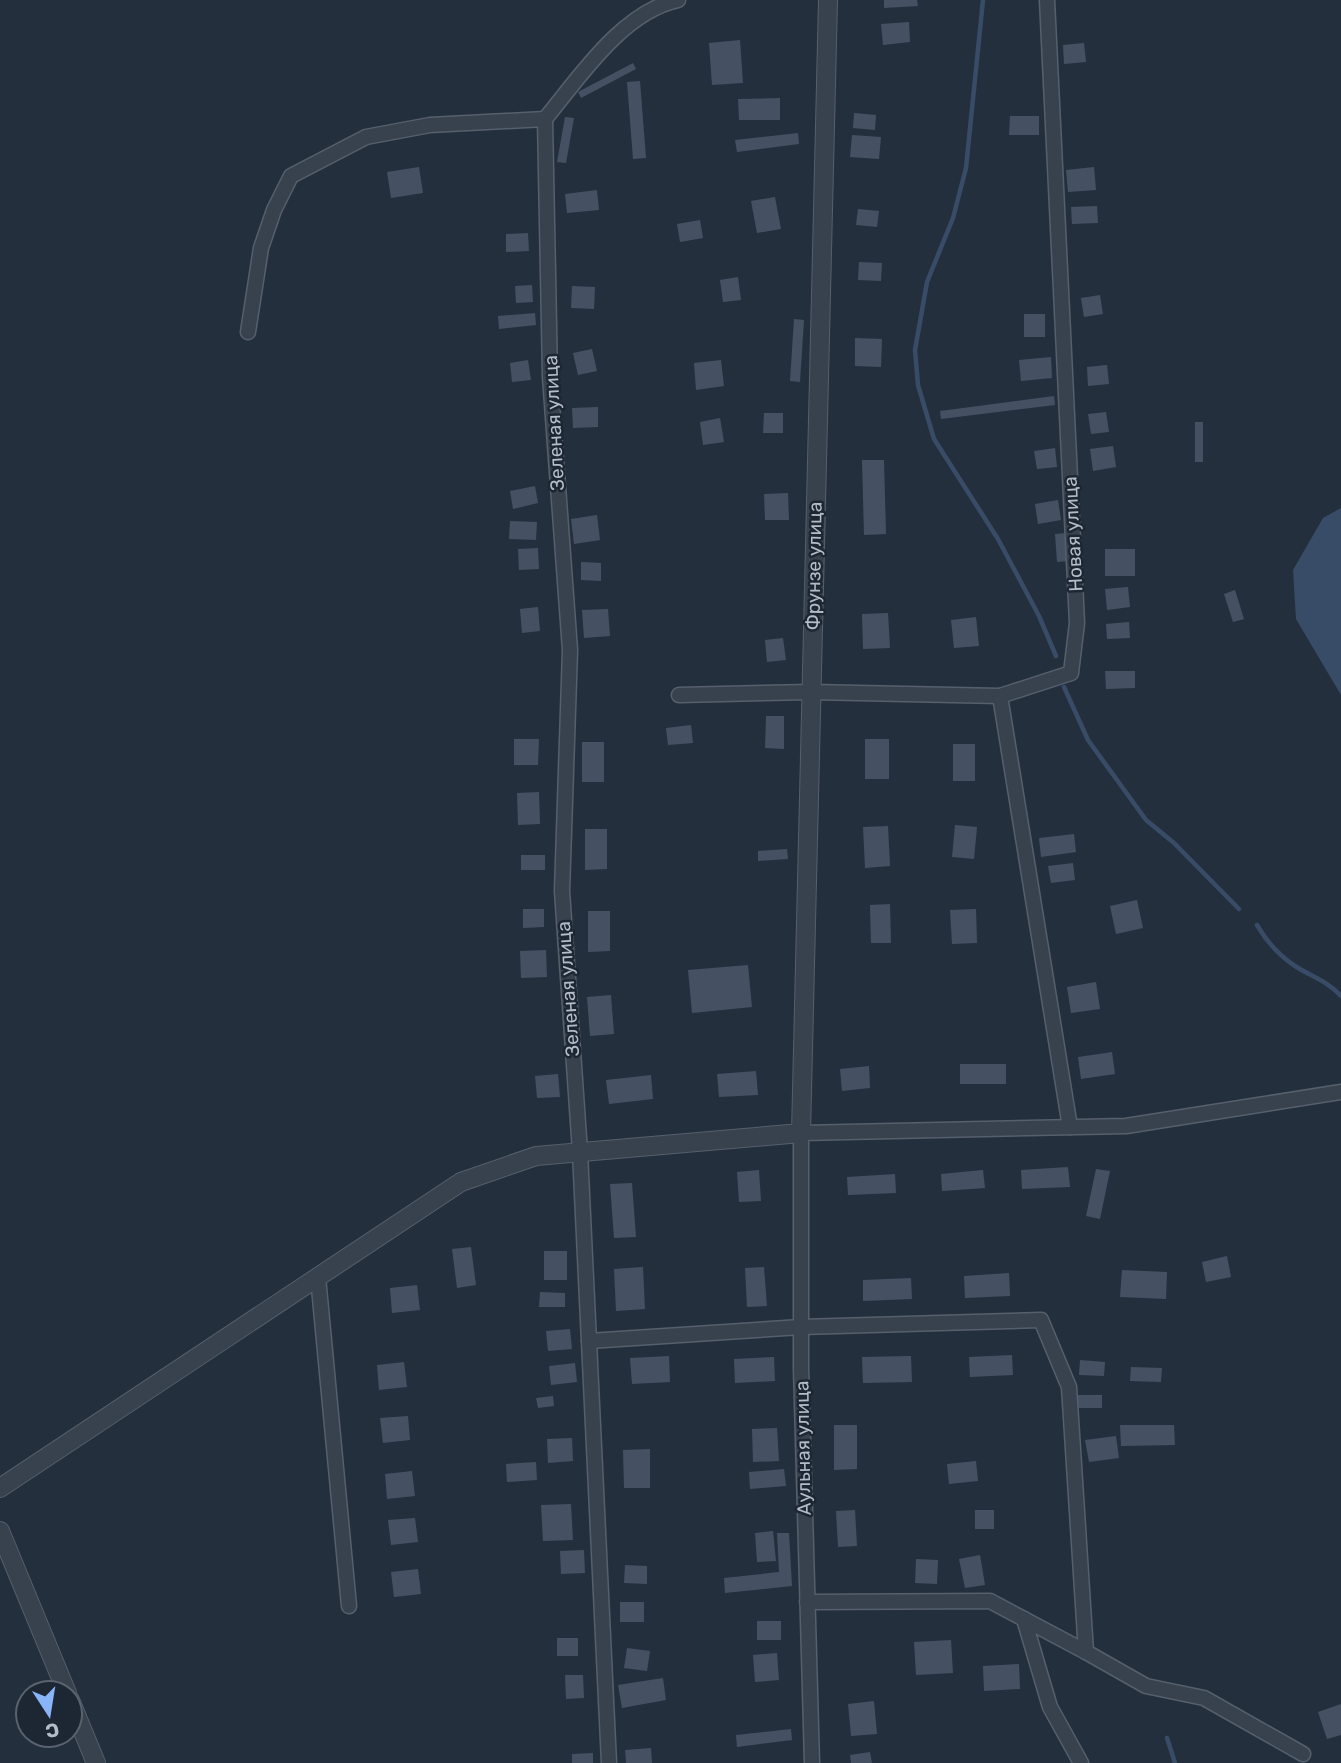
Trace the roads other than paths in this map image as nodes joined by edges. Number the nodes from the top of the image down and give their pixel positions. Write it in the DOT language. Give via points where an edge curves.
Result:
graph roads {
  1 [pos="678,0"];
  2 [pos="828,0"];
  3 [pos="1047,0"];
  4 [pos="545,119"];
  5 [pos="248,332"];
  6 [pos="811,692"];
  7 [pos="679,695"];
  8 [pos="1000,696"];
  9 [pos="1341,1092"];
  10 [pos="1070,1127"];
  11 [pos="801,1133"];
  12 [pos="580,1152"];
  13 [pos="318,1276"];
  14 [pos="801,1327"];
  15 [pos="589,1341"];
  16 [pos="0,1488"];
  17 [pos="0,1531"];
  18 [pos="807,1602"];
  19 [pos="349,1606"];
  20 [pos="1024,1619"];
  21 [pos="1086,1652"];
  22 [pos="61,1679"];
  23 [pos="84,1734"];
  24 [pos="1303,1754"];
  25 [pos="96,1763"];
  26 [pos="609,1763"];
  27 [pos="812,1763"];
  28 [pos="1081,1763"];
  1 -- 4 [label="street" via="658,4 609,42"];
  2 -- 6 [label="street, Фрунзе улица"];
  3 -- 8 [label="street, Новая улица" via="1077,623 1071,673"];
  4 -- 5 [label="street" via="430,125 366,137 291,176 261,248"];
  4 -- 12 [label="street, Зеленая улица" via="550,377 570,650 562,891"];
  6 -- 7 [label="street, Новая улица"];
  6 -- 8 [label="street, Новая улица"];
  6 -- 11 [label="street, Фрунзе улица"];
  8 -- 10 [label="street"];
  9 -- 10 [label="street" via="1126,1126"];
  10 -- 11 [label="street"];
  11 -- 12 [label="street"];
  11 -- 14 [label="street, Аульная улица"];
  12 -- 13 [label="street" via="536,1156 461,1182"];
  12 -- 15 [label="street, Зеленая улица"];
  13 -- 16 [label="street"];
  13 -- 19 [label="street"];
  14 -- 15 [label="street"];
  14 -- 18 [label="street, Аульная улица"];
  14 -- 21 [label="street" via="1041,1320 1069,1387"];
  15 -- 26 [label="street, Зеленая улица"];
  17 -- 22 [label="street"];
  18 -- 20 [label="street" via="990,1601"];
  18 -- 27 [label="street, Аульная улица"];
  20 -- 21 [label="street"];
  20 -- 28 [label="street" via="1050,1707"];
  21 -- 24 [label="street" via="1146,1686 1204,1698"];
  23 -- 25 [label="street"];
}
